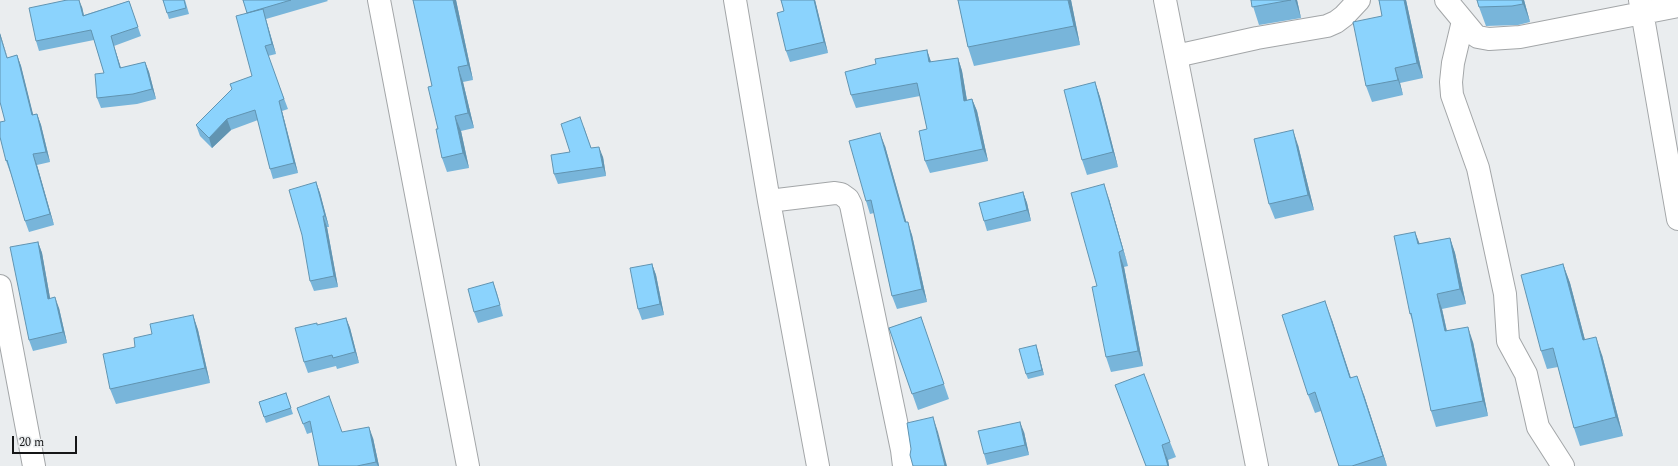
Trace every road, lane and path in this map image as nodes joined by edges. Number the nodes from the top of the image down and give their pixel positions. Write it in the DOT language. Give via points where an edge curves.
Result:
graph roads {
  1 [pos="379,0"];
  2 [pos="735,0"];
  3 [pos="1165,0"];
  4 [pos="1359,0"];
  5 [pos="1446,0"];
  6 [pos="1642,6"];
  7 [pos="1678,6"];
  8 [pos="1463,21"];
  9 [pos="1176,56"];
  10 [pos="769,201"];
  11 [pos="1678,220"];
  12 [pos="0,286"];
  13 [pos="34,466"];
  14 [pos="468,466"];
  15 [pos="818,466"];
  16 [pos="904,466"];
  17 [pos="1257,466"];
  18 [pos="1563,466"];
  1 -- 14 [label="street"];
  2 -- 10 [label="street"];
  3 -- 9 [label="street"];
  4 -- 9 [label="street" via="1344,16 1327,26"];
  5 -- 8 [label="street"];
  6 -- 7 [label="street"];
  6 -- 8 [label="street" via="1520,37 1478,37"];
  6 -- 11 [label="street"];
  8 -- 18 [label="street" via="1453,63 1452,95 1478,168 1506,294 1508,341 1526,374 1538,427"];
  9 -- 17 [label="street"];
  10 -- 15 [label="street"];
  10 -- 16 [label="street" via="836,193 848,199 853,212"];
  12 -- 13 [label="street"];
}
